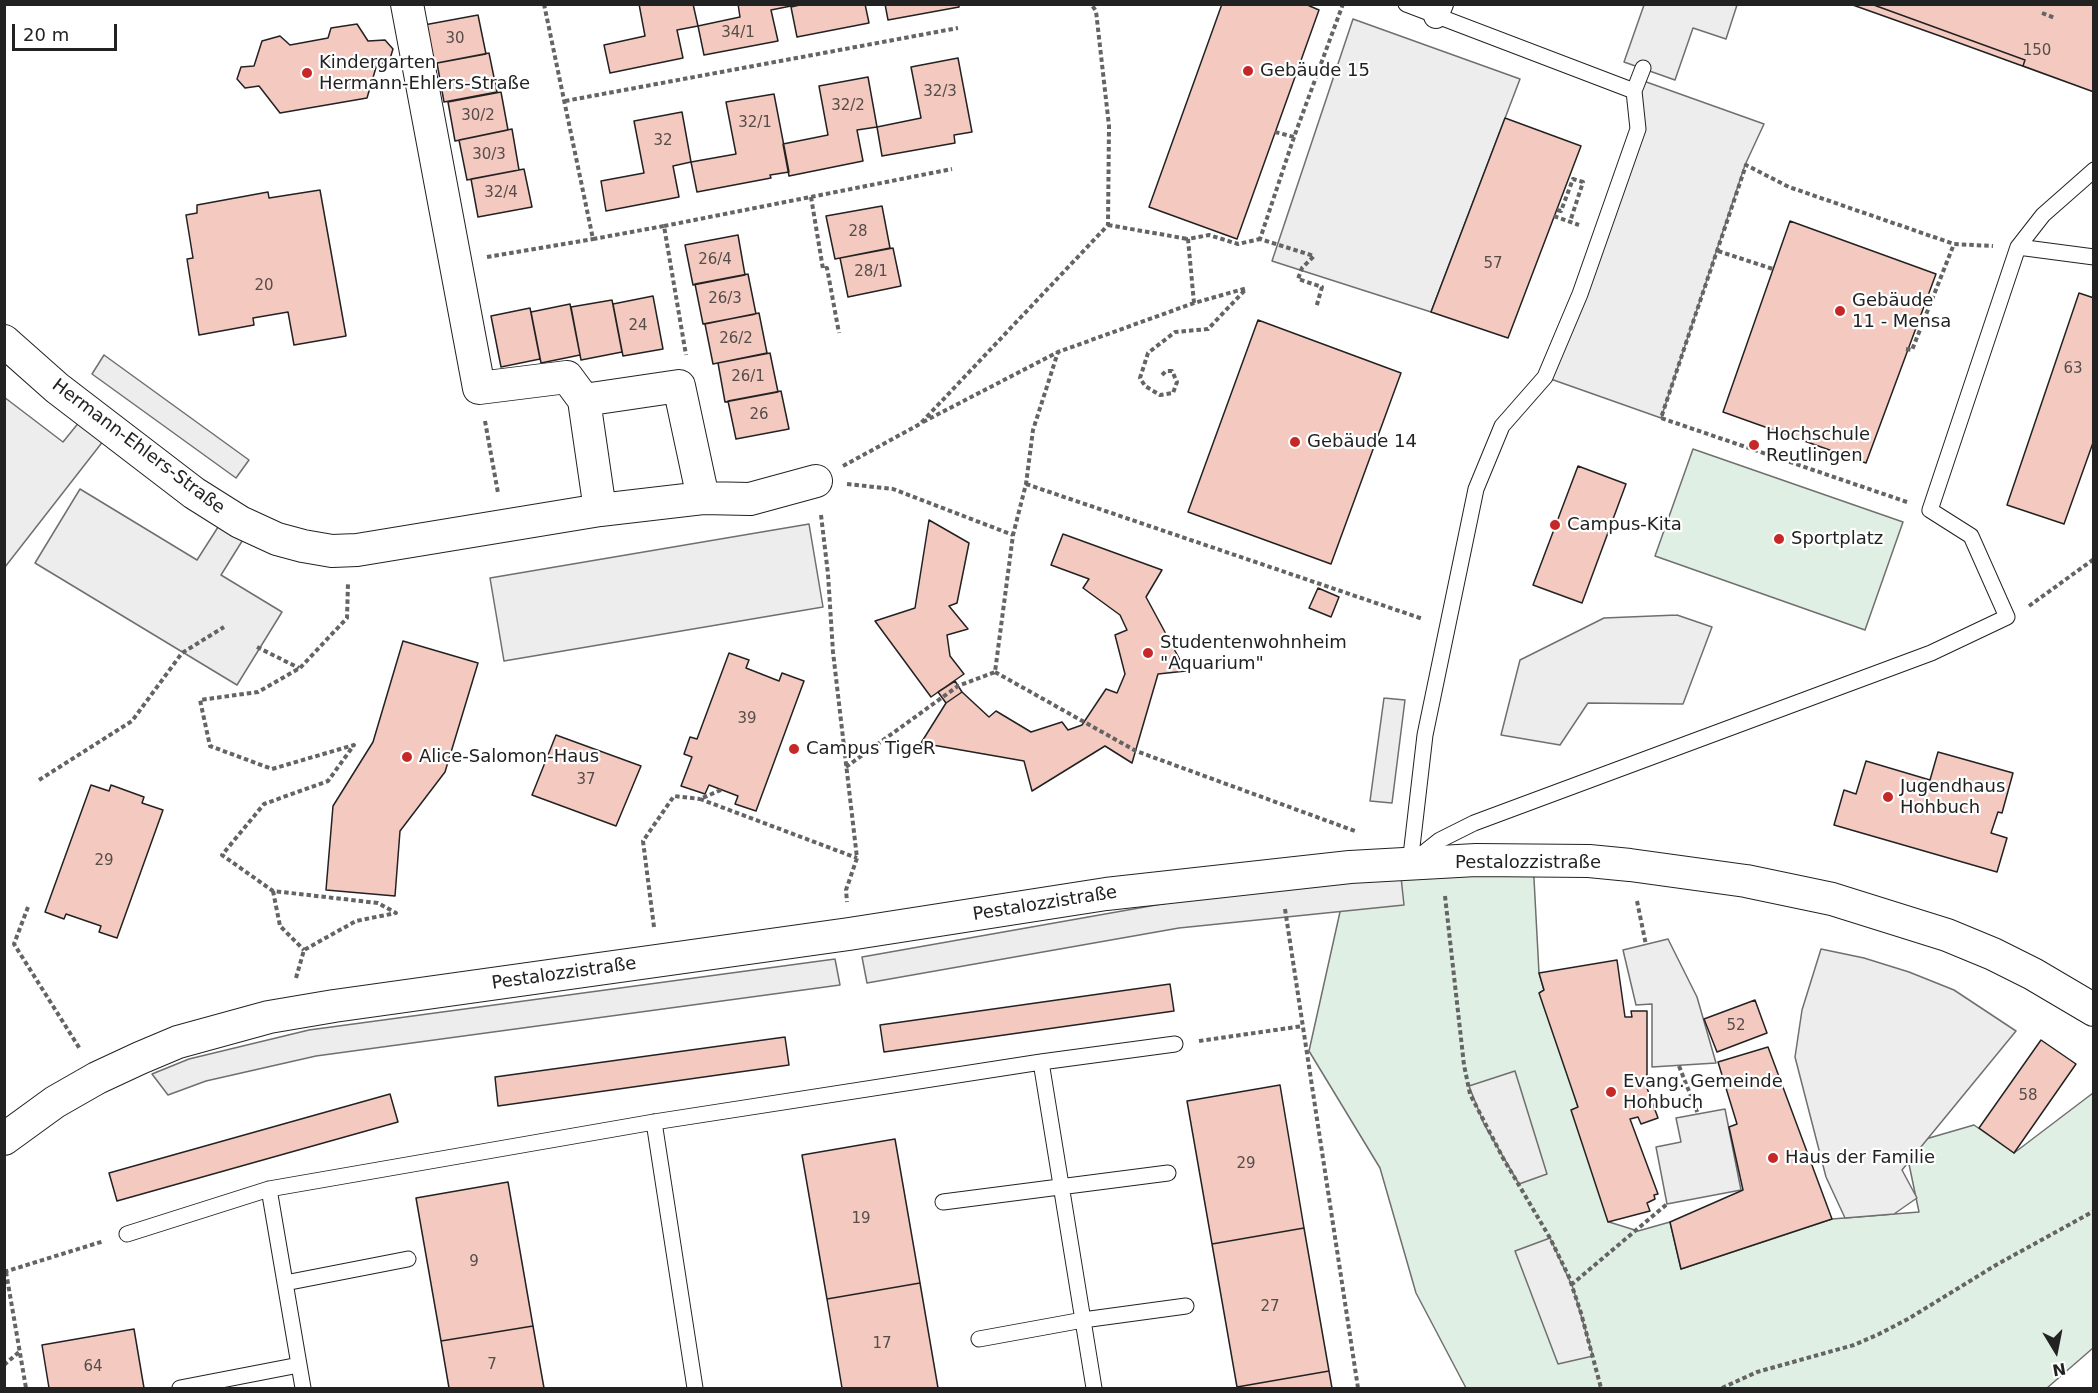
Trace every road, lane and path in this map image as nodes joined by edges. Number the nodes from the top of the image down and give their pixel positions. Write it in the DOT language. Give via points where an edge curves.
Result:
graph roads {
  1 [pos="407,4"];
  2 [pos="544,4"];
  3 [pos="1091,4"];
  4 [pos="1099,4"];
  5 [pos="1343,4"];
  6 [pos="1406,4"];
  7 [pos="1438,10"];
  8 [pos="1096,11"];
  9 [pos="2042,13"];
  10 [pos="2055,18"];
  11 [pos="958,28"];
  12 [pos="1643,68"];
  13 [pos="1634,91"];
  14 [pos="565,100"];
  15 [pos="1275,132"];
  16 [pos="1294,137"];
  17 [pos="952,169"];
  18 [pos="2094,170"];
  19 [pos="811,197"];
  20 [pos="1557,210"];
  21 [pos="1554,216"];
  22 [pos="1565,220"];
  23 [pos="1570,222"];
  24 [pos="1108,225"];
  25 [pos="664,226"];
  26 [pos="593,239"];
  27 [pos="1188,239"];
  28 [pos="1260,239"];
  29 [pos="1954,244"];
  30 [pos="2018,247"];
  31 [pos="1718,251"];
  32 [pos="2094,258"];
  33 [pos="455,263"];
  34 [pos="1773,269"];
  35 [pos="1194,303"];
  36 [pos="1316,308"];
  37 [pos="839,333"];
  38 [pos="4,341"];
  39 [pos="1906,349"];
  40 [pos="1058,352"];
  41 [pos="1162,375"];
  42 [pos="680,386"];
  43 [pos="478,388"];
  44 [pos="584,400"];
  45 [pos="920,424"];
  46 [pos="816,481"];
  47 [pos="1026,484"];
  48 [pos="703,498"];
  49 [pos="600,510"];
  50 [pos="1930,510"];
  51 [pos="504,525"];
  52 [pos="1013,535"];
  53 [pos="350,549"];
  54 [pos="2094,559"];
  55 [pos="2007,617"];
  56 [pos="224,627"];
  57 [pos="1448,627"];
  58 [pos="257,647"];
  59 [pos="300,668"];
  60 [pos="995,672"];
  61 [pos="846,766"];
  62 [pos="39,780"];
  63 [pos="721,790"];
  64 [pos="700,799"];
  65 [pos="857,858"];
  66 [pos="1411,858"];
  67 [pos="1444,863"];
  68 [pos="1630,865"];
  69 [pos="1280,873"];
  70 [pos="273,891"];
  71 [pos="28,907"];
  72 [pos="849,934"];
  73 [pos="1646,945"];
  74 [pos="304,950"];
  75 [pos="659,961"];
  76 [pos="2094,1010"];
  77 [pos="286,1014"];
  78 [pos="1303,1026"];
  79 [pos="1174,1044"];
  80 [pos="1041,1062"];
  81 [pos="1679,1066"];
  82 [pos="98,1078"];
  83 [pos="1698,1114"];
  84 [pos="654,1122"];
  85 [pos="4,1139"];
  86 [pos="1168,1173"];
  87 [pos="1061,1185"];
  88 [pos="269,1189"];
  89 [pos="944,1202"];
  90 [pos="1668,1204"];
  91 [pos="2094,1211"];
  92 [pos="127,1234"];
  93 [pos="408,1259"];
  94 [pos="5,1272"];
  95 [pos="285,1283"];
  96 [pos="1571,1285"];
  97 [pos="1186,1306"];
  98 [pos="1083,1320"];
  99 [pos="979,1339"];
  100 [pos="20,1351"];
  101 [pos="4,1365"];
  102 [pos="299,1365"];
  103 [pos="26,1389"];
  104 [pos="180,1389"];
  105 [pos="303,1389"];
  106 [pos="695,1389"];
  107 [pos="1094,1389"];
  108 [pos="1358,1389"];
  109 [pos="1601,1389"];
  110 [pos="1722,1389"];
  1 -- 33 [label="street"];
  2 -- 14 [label="path"];
  3 -- 8 [label="path"];
  4 -- 8 [label="path"];
  5 -- 16 [label="path"];
  6 -- 7 [label="lane"];
  7 -- 13 [label="lane"];
  8 -- 24 [label="path" via="1109,126"];
  9 -- 10 [label="path"];
  11 -- 14 [label="path"];
  12 -- 13 [label="lane"];
  13 -- 57 [label="lane" via="1638,129 1581,294 1545,377 1502,426 1476,489"];
  14 -- 26 [label="path"];
  15 -- 16 [label="path"];
  16 -- 28 [label="path"];
  17 -- 19 [label="path"];
  18 -- 30 [label="lane" via="2043,215"];
  19 -- 25 [label="path"];
  19 -- 37 [label="path"];
  20 -- 23 [label="path" via="1561,211 1573,179 1583,182"];
  21 -- 22 [label="path"];
  24 -- 27 [label="path"];
  24 -- 45 [label="path"];
  25 -- 26 [label="path"];
  25 -- 42 [label="path" via="689,378"];
  26 -- 33 [label="path"];
  27 -- 28 [label="path" via="1209,235 1238,244"];
  27 -- 35 [label="path"];
  28 -- 36 [label="path" via="1314,256 1298,279 1322,287"];
  29 -- 30 [label="path"];
  29 -- 31 [label="path" via="1789,187 1746,165"];
  29 -- 39 [label="path" via="1912,350"];
  30 -- 32 [label="lane"];
  30 -- 50 [label="lane"];
  31 -- 34 [label="path"];
  31 -- 50 [label="path" via="1661,418"];
  33 -- 43 [label="street"];
  35 -- 40 [label="path"];
  35 -- 41 [label="path" via="1247,288 1208,329 1175,332 1148,353 1140,378 1145,387 1160,394 1173,393 1177,382 1172,370"];
  38 -- 53 [label="street, Hermann-Ehlers-Straße" via="74,401 194,493 240,522 303,546"];
  40 -- 45 [label="path"];
  40 -- 47 [label="path" via="1033,430"];
  42 -- 44 [label="street"];
  42 -- 48 [label="street"];
  43 -- 44 [label="street" via="567,377"];
  43 -- 51 [label="path"];
  44 -- 49 [label="street"];
  45 -- 46 [label="path"];
  46 -- 48 [label="street, Hermann-Ehlers-Straße" via="750,499"];
  46 -- 52 [label="path" via="893,489"];
  46 -- 61 [label="path"];
  47 -- 52 [label="path"];
  47 -- 57 [label="path"];
  48 -- 49 [label="street, Hermann-Ehlers-Straße"];
  49 -- 51 [label="street, Hermann-Ehlers-Straße"];
  50 -- 55 [label="lane" via="1971,536"];
  51 -- 53 [label="street, Hermann-Ehlers-Straße"];
  52 -- 60 [label="path"];
  53 -- 59 [label="path" via="347,618"];
  54 -- 55 [label="path" via="2033,605"];
  55 -- 66 [label="lane" via="1931,653 1474,823"];
  56 -- 62 [label="path" via="182,652 132,721"];
  57 -- 66 [label="lane" via="1425,735"];
  58 -- 59 [label="path"];
  59 -- 70 [label="path" via="258,692 200,700 210,746 272,769 354,745 328,780 264,804 222,855"];
  60 -- 61 [label="path" via="958,686"];
  60 -- 66 [label="path" via="1136,751"];
  61 -- 65 [label="path"];
  63 -- 64 [label="path"];
  64 -- 65 [label="path"];
  64 -- 75 [label="path" via="674,796 643,841"];
  65 -- 72 [label="path" via="846,890"];
  66 -- 67 [label="street, Pestalozzistraße"];
  66 -- 69 [label="street, Pestalozzistraße"];
  67 -- 68 [label="street, Pestalozzistraße" via="1533,860"];
  67 -- 96 [label="path" via="1470,1094 1555,1247"];
  68 -- 73 [label="path"];
  68 -- 76 [label="street, Pestalozzistraße" via="1756,883 1832,899 1902,920 1993,954"];
  69 -- 72 [label="street, Pestalozzistraße" via="1106,894"];
  69 -- 78 [label="path"];
  70 -- 74 [label="path" via="280,926"];
  70 -- 74 [label="path" via="378,903 396,913 356,921"];
  71 -- 82 [label="path" via="14,944"];
  72 -- 75 [label="street, Pestalozzistraße"];
  74 -- 77 [label="path"];
  75 -- 77 [label="street, Pestalozzistraße"];
  77 -- 82 [label="street, Pestalozzistraße" via="178,1042"];
  78 -- 79 [label="path"];
  78 -- 108 [label="path"];
  79 -- 80 [label="lane"];
  80 -- 84 [label="lane"];
  80 -- 87 [label="lane"];
  81 -- 83 [label="path"];
  82 -- 85 [label="street, Pestalozzistraße" via="55,1102"];
  84 -- 88 [label="lane"];
  84 -- 106 [label="lane"];
  86 -- 87 [label="lane"];
  87 -- 89 [label="lane"];
  87 -- 98 [label="lane"];
  88 -- 92 [label="lane"];
  88 -- 95 [label="lane"];
  90 -- 96 [label="path"];
  91 -- 110 [label="path" via="1879,1334 1854,1345 1757,1372"];
  92 -- 94 [label="path"];
  93 -- 95 [label="lane"];
  94 -- 100 [label="path"];
  95 -- 102 [label="lane"];
  96 -- 109 [label="path"];
  97 -- 98 [label="lane"];
  98 -- 99 [label="lane"];
  98 -- 107 [label="lane"];
  100 -- 101 [label="path"];
  100 -- 103 [label="path"];
  102 -- 104 [label="lane"];
  102 -- 105 [label="lane"];
}
